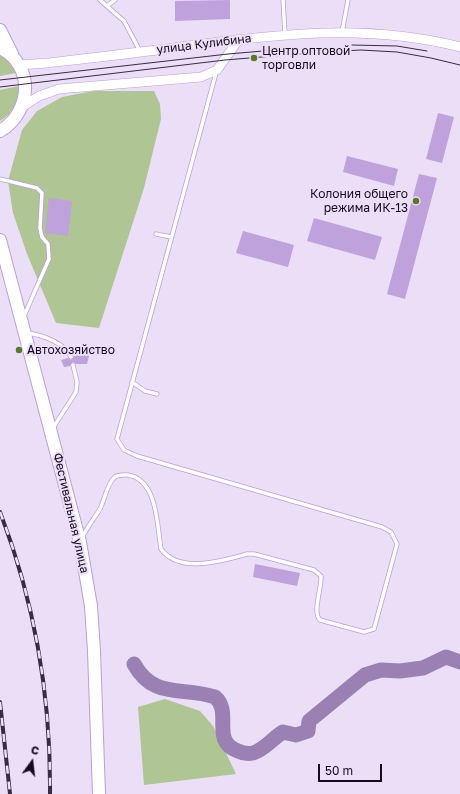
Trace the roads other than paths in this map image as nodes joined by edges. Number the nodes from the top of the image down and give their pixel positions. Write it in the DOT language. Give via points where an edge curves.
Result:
graph roads {
  1 [pos="100,0"];
  2 [pos="115,0"];
  3 [pos="284,0"];
  4 [pos="348,0"];
  5 [pos="107,6"];
  6 [pos="0,30"];
  7 [pos="342,33"];
  8 [pos="285,35"];
  9 [pos="239,39"];
  10 [pos="460,47"];
  11 [pos="0,48"];
  12 [pos="140,52"];
  13 [pos="17,62"];
  14 [pos="217,70"];
  15 [pos="22,107"];
  16 [pos="2,133"];
  17 [pos="0,179"];
  18 [pos="156,234"];
  19 [pos="171,237"];
  20 [pos="0,240"];
  21 [pos="2,257"];
  22 [pos="23,328"];
  23 [pos="71,357"];
  24 [pos="73,365"];
  25 [pos="132,382"];
  26 [pos="157,394"];
  27 [pos="51,430"];
  28 [pos="80,542"];
  29 [pos="99,794"];
  1 -- 5 [label="lane"];
  2 -- 5 [label="lane"];
  3 -- 8 [label="lane"];
  4 -- 7 [label="lane"];
  5 -- 12 [label="lane" via="124,21"];
  6 -- 13 [label="main road"];
  7 -- 8 [label="street, улица Кулибина"];
  7 -- 10 [label="street, улица Кулибина" via="396,34"];
  8 -- 9 [label="street, улица Кулибина"];
  9 -- 12 [label="street, улица Кулибина"];
  9 -- 14 [label="street"];
  11 -- 13 [label="main road"];
  12 -- 13 [label="street, улица Кулибина" via="47,63"];
  13 -- 15 [label="main road" via="24,76 26,88"];
  14 -- 15 [label="street" via="202,77 58,89 39,96"];
  14 -- 19 [label="lane"];
  15 -- 16 [label="main road"];
  17 -- 22 [label="lane" via="36,188 42,193 40,228 42,237 48,244 49,259 28,305"];
  18 -- 19 [label="lane"];
  19 -- 25 [label="lane"];
  20 -- 21 [label="main road, Фестивальная улица"];
  21 -- 22 [label="main road, Фестивальная улица"];
  22 -- 23 [label="lane" via="68,351"];
  22 -- 27 [label="main road, Фестивальная улица"];
  24 -- 27 [label="lane" via="77,382 76,392"];
  25 -- 26 [label="lane" via="145,391"];
  25 -- 28 [label="lane" via="117,439 129,453 382,527 390,532 397,544 374,629 364,632 320,620 316,612 322,583 321,576 314,570 254,554 201,564 178,561 166,556 161,549 151,493 133,476 114,477 101,508"];
  27 -- 28 [label="main road, Фестивальная улица"];
  28 -- 29 [label="main road, Фестивальная улица" via="93,636"];
}
